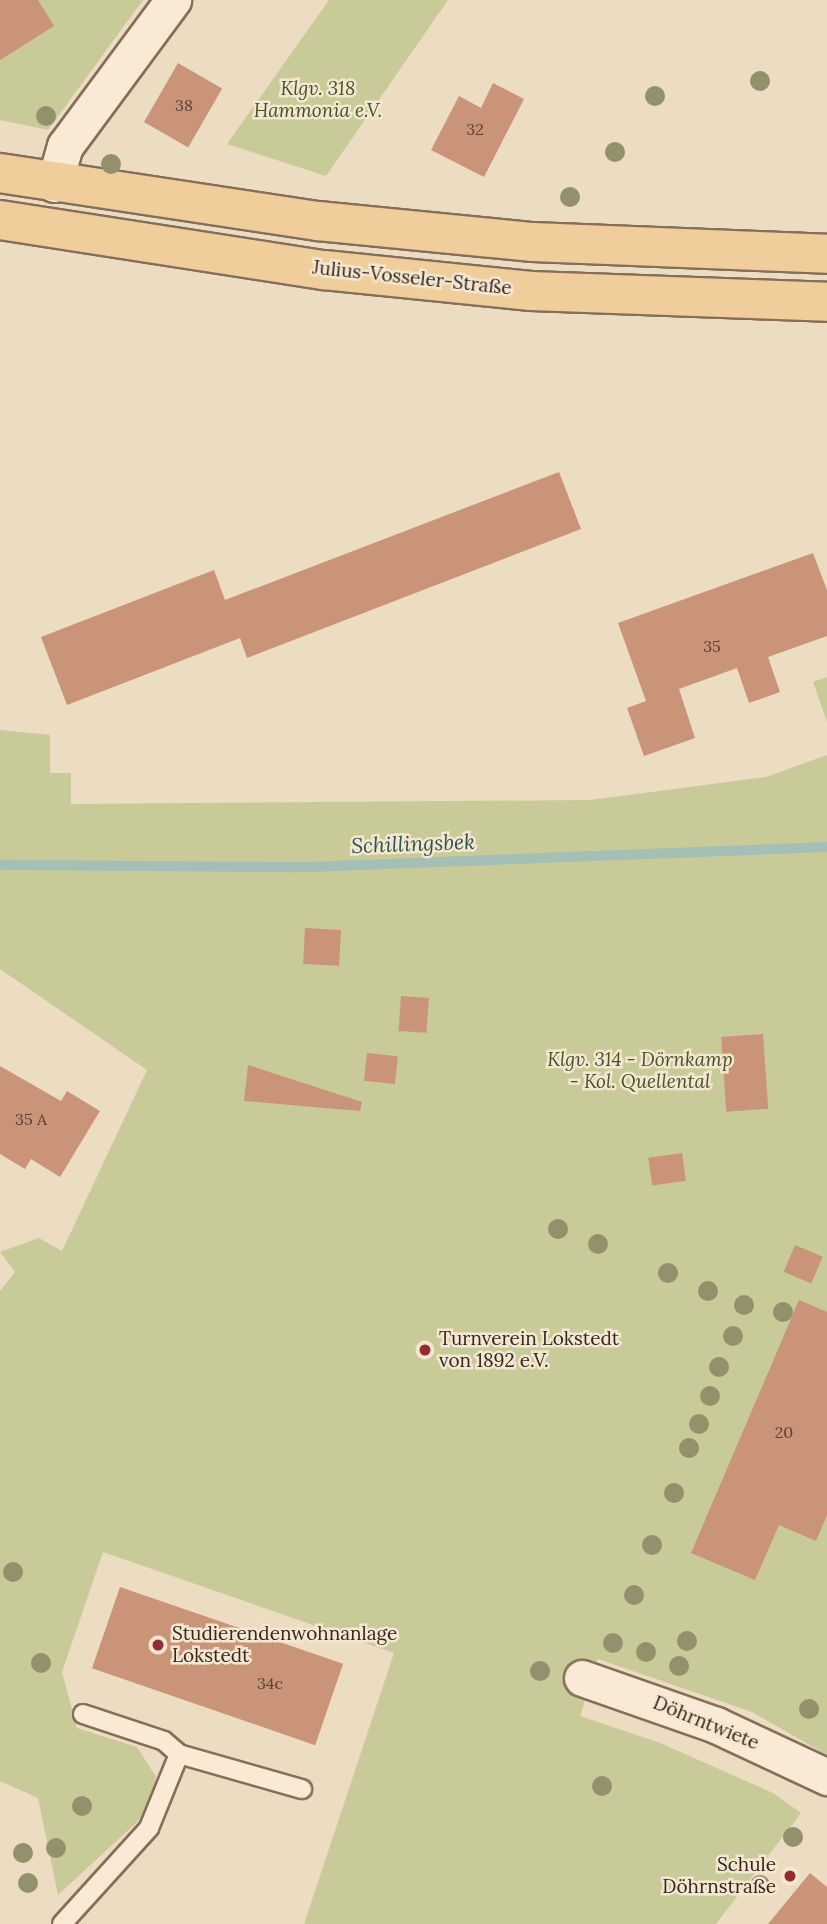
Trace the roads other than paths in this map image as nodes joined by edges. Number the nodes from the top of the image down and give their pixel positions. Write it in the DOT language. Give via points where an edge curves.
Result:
graph roads {
  1 [pos="173,0"];
  2 [pos="0,173"];
  3 [pos="54,184"];
  4 [pos="0,220"];
  5 [pos="827,254"];
  6 [pos="827,302"];
  7 [pos="582,1678"];
  8 [pos="83,1714"];
  9 [pos="180,1754"];
  10 [pos="827,1777"];
  11 [pos="302,1789"];
  12 [pos="62,1924"];
  1 -- 3 [label="street" via="65,146"];
  2 -- 3 [label="main road"];
  3 -- 5 [label="main road" via="318,221 533,242"];
  4 -- 6 [label="main road, Julius-Vosseler-Straße" via="324,270 531,291"];
  7 -- 10 [label="street, Döhrntwiete" via="716,1725"];
  8 -- 9 [label="lane" via="164,1741"];
  9 -- 11 [label="lane"];
  9 -- 12 [label="lane" via="149,1828"];
}
